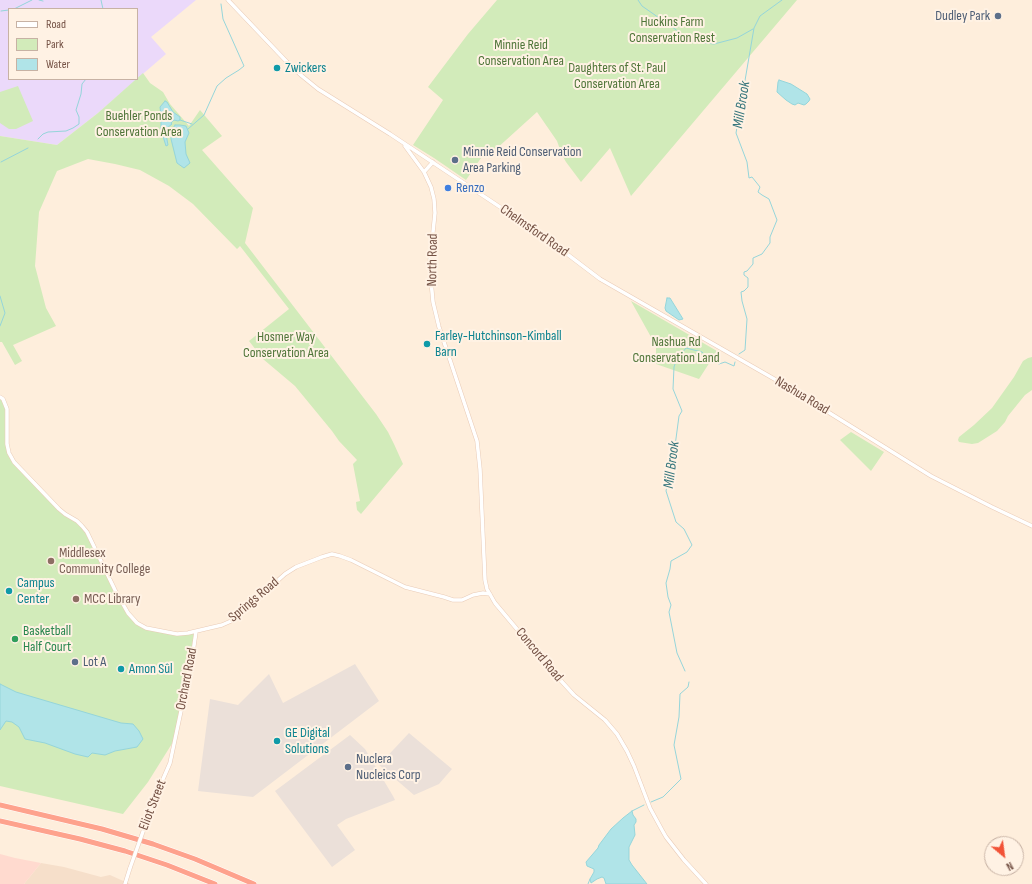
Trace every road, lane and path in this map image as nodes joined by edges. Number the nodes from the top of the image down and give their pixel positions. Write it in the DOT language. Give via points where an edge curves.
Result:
graph roads {
  1 [pos="228,0"];
  2 [pos="402,142"];
  3 [pos="433,162"];
  4 [pos="424,172"];
  5 [pos="576,260"];
  6 [pos="460,390"];
  7 [pos="0,397"];
  8 [pos="1032,526"];
  9 [pos="490,594"];
  10 [pos="196,632"];
  11 [pos="178,726"];
  12 [pos="0,805"];
  13 [pos="0,821"];
  14 [pos="125,884"];
  15 [pos="216,884"];
  16 [pos="254,884"];
  17 [pos="706,884"];
  1 -- 2 [label="main road" via="302,76 318,89"];
  2 -- 3 [label="main road"];
  2 -- 4 [label="main road, North Road"];
  3 -- 4 [label="main road"];
  3 -- 5 [label="main road, Chelmsford Road"];
  4 -- 6 [label="main road, North Road" via="431,187 435,213 430,260 433,302"];
  5 -- 8 [label="main road, Nashua Road" via="612,286 783,384 925,472"];
  6 -- 9 [label="main road, Concord Road" via="477,441 485,580"];
  7 -- 10 [label="main road, Springs Road" via="7,409 7,444 14,462 59,509 77,521 87,532 128,613 146,628 177,634"];
  9 -- 10 [label="main road, Springs Road" via="483,593 462,600 453,600 406,587 351,560 332,554 285,574 231,621"];
  9 -- 17 [label="main road, Concord Road" via="553,672 574,695 605,720 623,742 650,808 666,837"];
  10 -- 11 [label="main road, Orchard Road"];
  11 -- 14 [label="main road, Eliot Street, bridge" via="170,763 150,809"];
  12 -- 16 [label="highway" via="102,828 195,859"];
  13 -- 15 [label="highway" via="80,838 125,851"];
}
